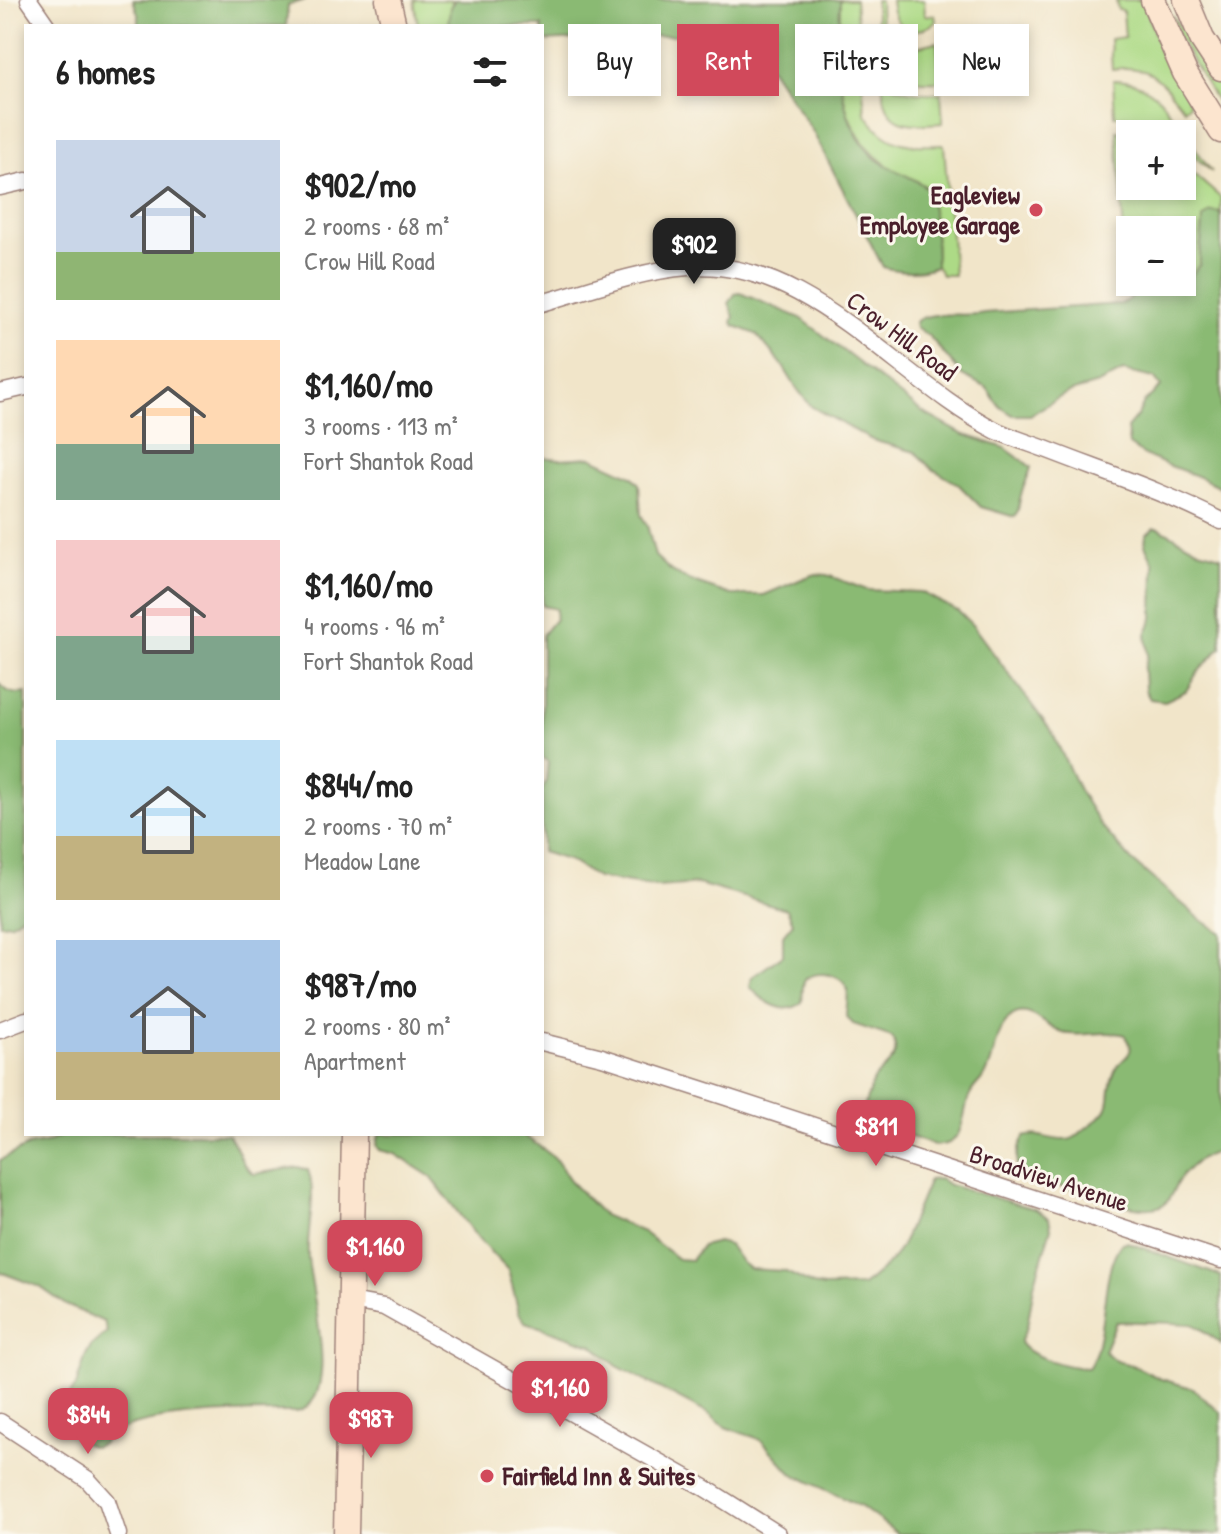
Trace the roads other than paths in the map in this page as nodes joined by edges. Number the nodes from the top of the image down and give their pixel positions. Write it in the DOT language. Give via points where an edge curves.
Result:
graph roads {
  1 [pos="29,0"];
  2 [pos="388,0"];
  3 [pos="1153,0"];
  4 [pos="1186,0"];
  5 [pos="46,24"];
  6 [pos="394,24"];
  7 [pos="1221,68"];
  8 [pos="1221,131"];
  9 [pos="24,181"];
  10 [pos="0,187"];
  11 [pos="544,302"];
  12 [pos="24,387"];
  13 [pos="0,393"];
  14 [pos="1221,521"];
  15 [pos="24,1021"];
  16 [pos="0,1030"];
  17 [pos="544,1042"];
  18 [pos="354,1136"];
  19 [pos="1221,1260"];
  20 [pos="351,1301"];
  21 [pos="0,1422"];
  22 [pos="118,1534"];
  23 [pos="346,1534"];
  24 [pos="778,1534"];
  1 -- 5 [label="street"];
  2 -- 6 [label="main road"];
  3 -- 8 [label="main road" via="1185,73"];
  4 -- 7 [label="main road"];
  9 -- 10 [label="street"];
  11 -- 14 [label="street, Crow Hill Road" via="608,282 692,266 760,275 818,303 940,397 1000,432"];
  12 -- 13 [label="street"];
  15 -- 16 [label="street"];
  17 -- 19 [label="street, Broadview Avenue"];
  18 -- 20 [label="main road"];
  20 -- 23 [label="main road"];
  20 -- 24 [label="street" via="384,1307"];
  21 -- 22 [label="street" via="87,1479 107,1501"];
}
